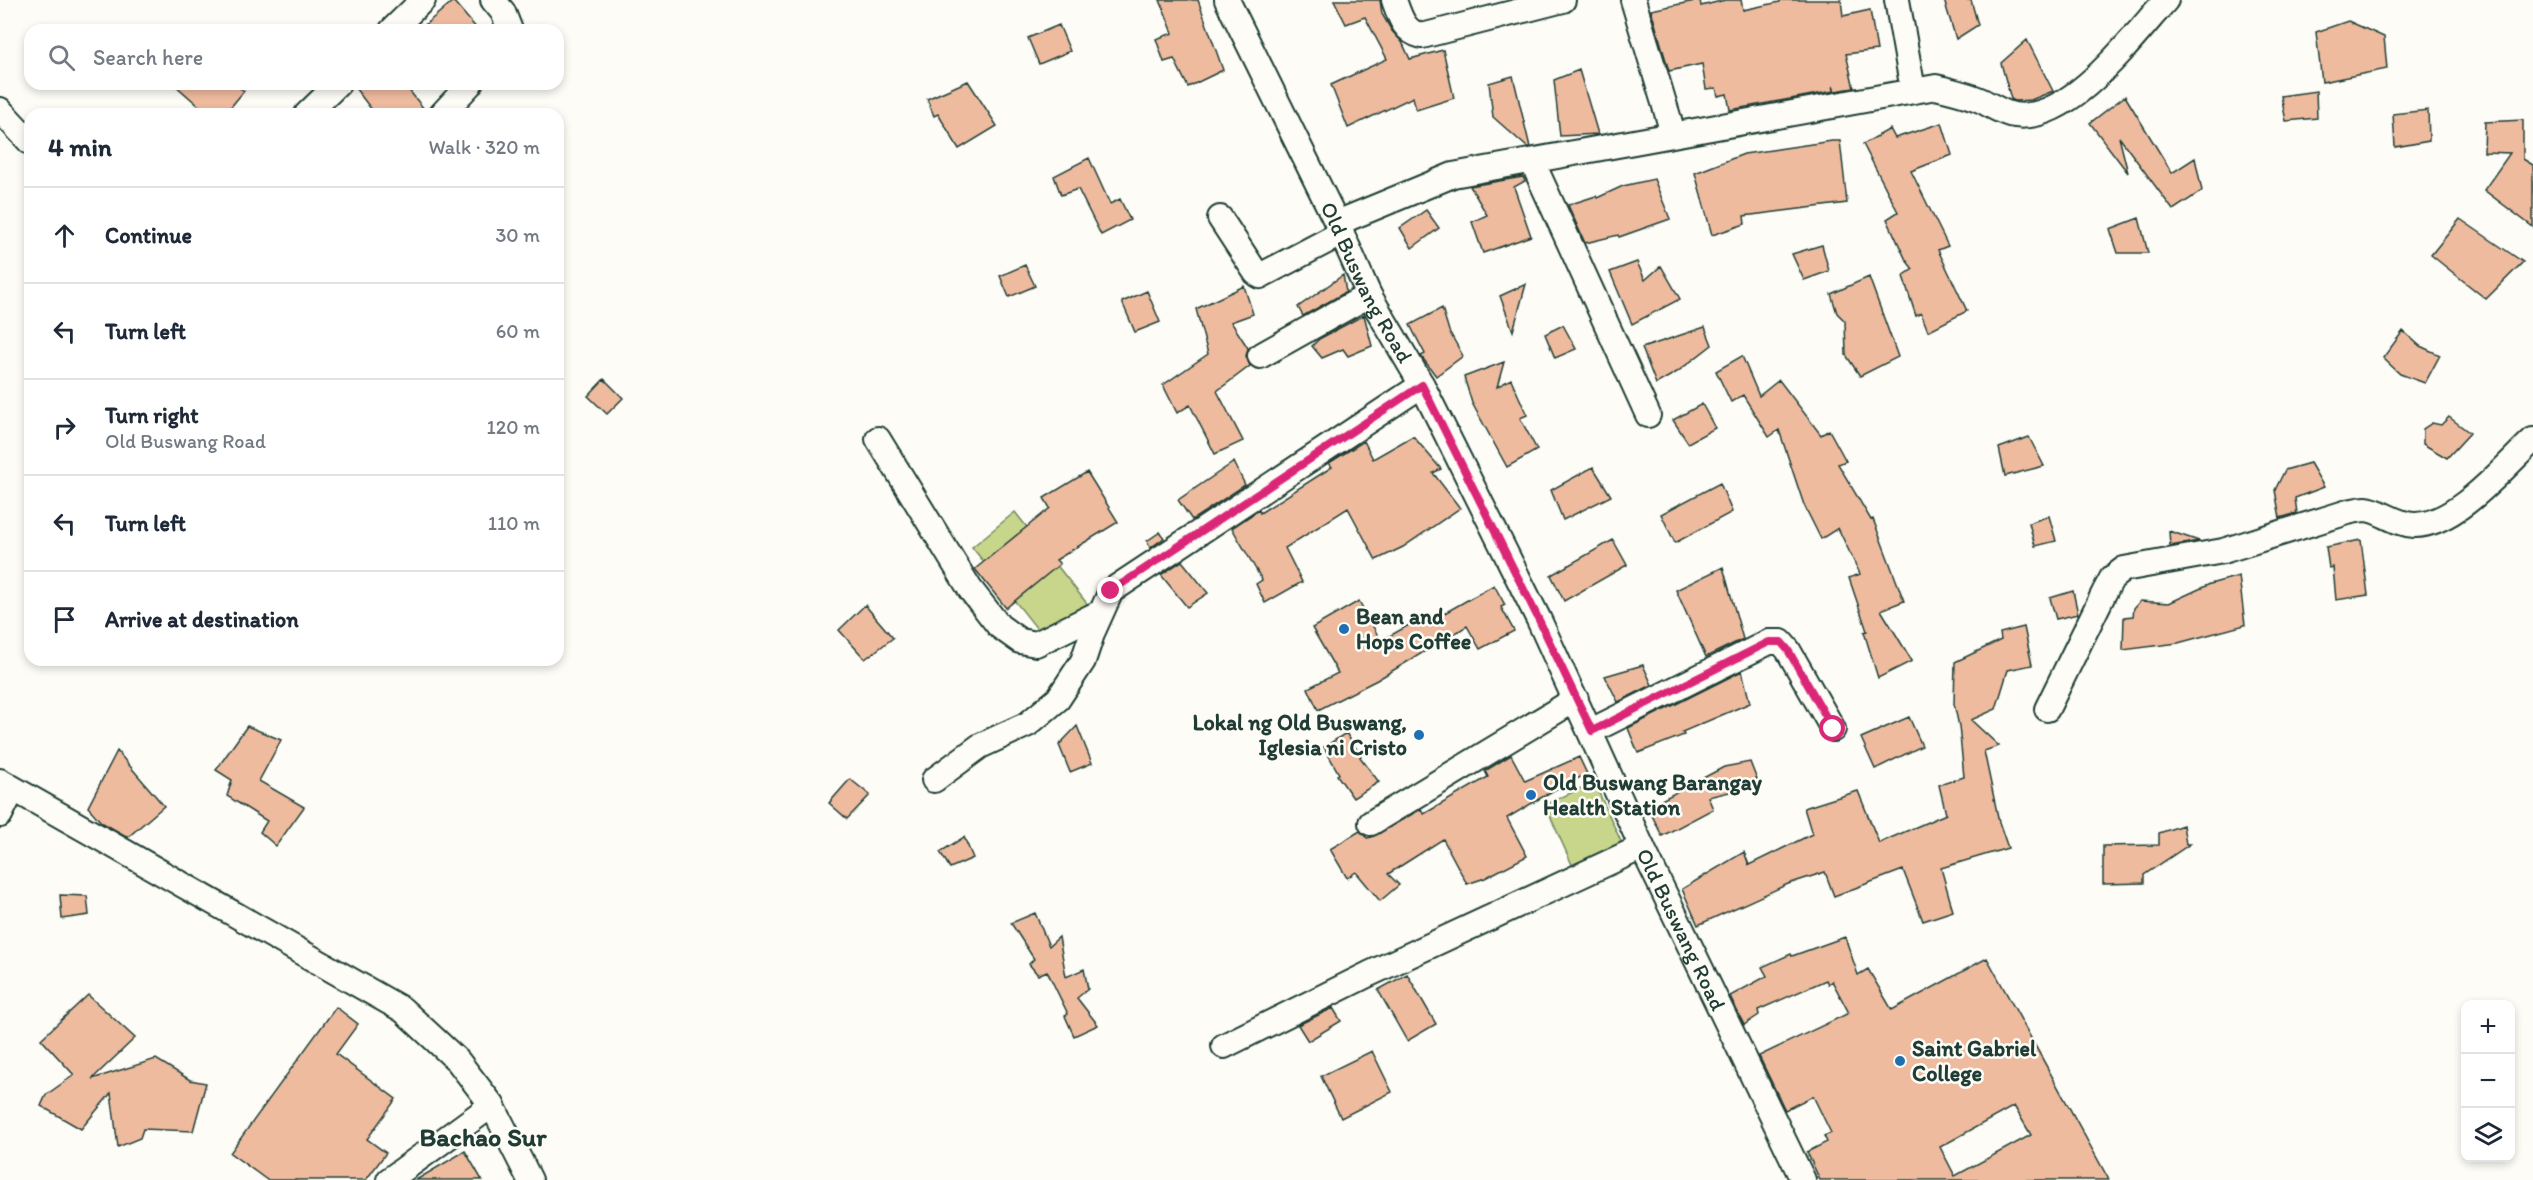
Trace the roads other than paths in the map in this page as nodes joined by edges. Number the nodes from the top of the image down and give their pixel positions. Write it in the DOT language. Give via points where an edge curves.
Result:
graph roads {
  1 [pos="423,0"];
  2 [pos="493,0"];
  3 [pos="1227,0"];
  4 [pos="1394,0"];
  5 [pos="1563,0"];
  6 [pos="1633,0"];
  7 [pos="1897,0"];
  8 [pos="2166,0"];
  9 [pos="398,24"];
  10 [pos="508,24"];
  11 [pos="332,90"];
  12 [pos="464,90"];
  13 [pos="1913,90"];
  14 [pos="313,108"];
  15 [pos="448,108"];
  16 [pos="0,110"];
  17 [pos="1673,133"];
  18 [pos="24,136"];
  19 [pos="1532,161"];
  20 [pos="1220,218"];
  21 [pos="1340,228"];
  22 [pos="1369,295"];
  23 [pos="1260,357"];
  24 [pos="1422,385"];
  25 [pos="1648,415"];
  26 [pos="878,439"];
  27 [pos="2533,440"];
  28 [pos="1101,612"];
  29 [pos="1576,699"];
  30 [pos="2047,709"];
  31 [pos="1833,729"];
  32 [pos="1592,731"];
  33 [pos="934,780"];
  34 [pos="7,785"];
  35 [pos="0,815"];
  36 [pos="1371,823"];
  37 [pos="1642,847"];
  38 [pos="1224,1046"];
  39 [pos="492,1105"];
  40 [pos="389,1180"];
  41 [pos="530,1180"];
  42 [pos="1803,1180"];
  1 -- 9 [label="street"];
  2 -- 10 [label="street"];
  3 -- 21 [label="street, Old Buswang Road"];
  4 -- 5 [label="street" via="1403,23 1413,34 1422,36"];
  6 -- 17 [label="street"];
  7 -- 13 [label="street"];
  8 -- 13 [label="street" via="2096,80 2057,106 2031,115 2013,115 1936,87"];
  11 -- 14 [label="street"];
  12 -- 15 [label="street"];
  13 -- 17 [label="street"];
  16 -- 18 [label="street"];
  17 -- 19 [label="street"];
  19 -- 21 [label="street" via="1453,175"];
  19 -- 25 [label="street"];
  20 -- 21 [label="street" via="1258,276"];
  21 -- 22 [label="street, Old Buswang Road"];
  22 -- 23 [label="street"];
  22 -- 24 [label="street, Old Buswang Road"];
  24 -- 28 [label="street" via="1111,591"];
  24 -- 29 [label="street, Old Buswang Road"];
  26 -- 28 [label="street" via="970,589 999,626 1020,641 1036,644"];
  27 -- 30 [label="street" via="2471,500 2439,518 2416,525 2396,523 2368,509 2348,512 2223,551 2124,569 2112,578"];
  28 -- 33 [label="street" via="1083,661 1058,699 1028,724 980,746"];
  29 -- 32 [label="street, Old Buswang Road"];
  29 -- 36 [label="street"];
  31 -- 32 [label="street" via="1788,650 1781,642 1769,642"];
  32 -- 37 [label="street, Old Buswang Road"];
  34 -- 35 [label="street"];
  34 -- 39 [label="street" via="403,1010 458,1061"];
  37 -- 38 [label="street"];
  37 -- 42 [label="street, Old Buswang Road"];
  39 -- 40 [label="street"];
  39 -- 41 [label="street"];
}
